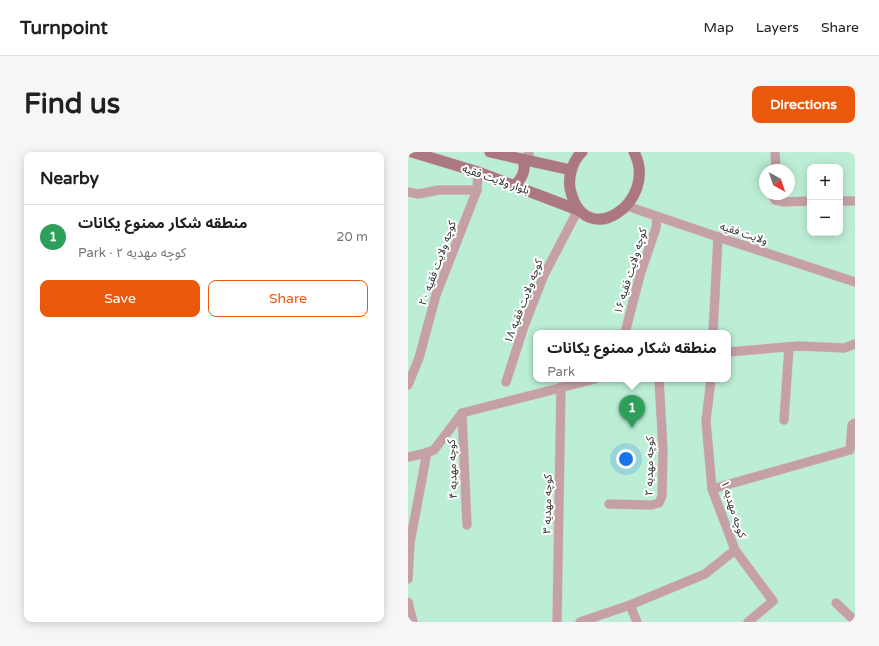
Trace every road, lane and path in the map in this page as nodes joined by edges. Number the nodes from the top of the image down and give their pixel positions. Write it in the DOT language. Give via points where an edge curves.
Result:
graph roads {
  1 [pos="412,152"];
  2 [pos="490,152"];
  3 [pos="582,152"];
  4 [pos="635,152"];
  5 [pos="775,152"];
  6 [pos="527,157"];
  7 [pos="776,164"];
  8 [pos="571,170"];
  9 [pos="478,172"];
  10 [pos="515,185"];
  11 [pos="477,190"];
  12 [pos="408,192"];
  13 [pos="775,200"];
  14 [pos="807,201"];
  15 [pos="843,201"];
  16 [pos="855,201"];
  17 [pos="627,206"];
  18 [pos="578,210"];
  19 [pos="657,216"];
  20 [pos="718,237"];
  21 [pos="855,282"];
  22 [pos="626,330"];
  23 [pos="714,330"];
  24 [pos="855,344"];
  25 [pos="789,347"];
  26 [pos="731,352"];
  27 [pos="506,382"];
  28 [pos="582,382"];
  29 [pos="658,382"];
  30 [pos="711,382"];
  31 [pos="408,385"];
  32 [pos="561,387"];
  33 [pos="462,412"];
  34 [pos="784,420"];
  35 [pos="855,423"];
  36 [pos="850,450"];
  37 [pos="427,452"];
  38 [pos="408,456"];
  39 [pos="855,458"];
  40 [pos="712,489"];
  41 [pos="610,504"];
  42 [pos="467,524"];
  43 [pos="735,550"];
  44 [pos="408,578"];
  45 [pos="408,602"];
  46 [pos="836,603"];
  47 [pos="630,606"];
  48 [pos="855,621"];
  49 [pos="413,622"];
  50 [pos="557,622"];
  51 [pos="580,622"];
  52 [pos="637,622"];
  53 [pos="748,622"];
  1 -- 9 [label="main road, بلوار ولایت فقیه"];
  2 -- 6 [label="main road"];
  3 -- 8 [label="main road"];
  4 -- 17 [label="main road" via="639,174 636,191"];
  5 -- 7 [label="street"];
  6 -- 8 [label="main road"];
  6 -- 10 [label="main road" via="524,174"];
  8 -- 18 [label="main road" via="569,184"];
  9 -- 10 [label="main road, بلوار ولایت فقیه"];
  9 -- 11 [label="street, کوچه ولایت فقیه ۲۰"];
  10 -- 18 [label="main road, بلوار ولایت فقیه"];
  11 -- 12 [label="street" via="440,190 418,194"];
  11 -- 31 [label="street, کوچه ولایت فقیه ۲۰" via="436,295 419,358"];
  13 -- 14 [label="street"];
  15 -- 16 [label="street"];
  17 -- 18 [label="main road, بلوار ولایت فقیه" via="610,218 599,219 588,217"];
  17 -- 19 [label="street, ولایت فقیه"];
  18 -- 27 [label="street, کوچه ولایت فقیه ۱۸" via="544,275"];
  19 -- 20 [label="street, ولایت فقیه"];
  19 -- 22 [label="street, کوچه ولایت فقیه ۱۶" via="656,228"];
  20 -- 21 [label="street, ولایت فقیه"];
  20 -- 23 [label="street"];
  24 -- 25 [label="street" via="844,348"];
  25 -- 26 [label="street"];
  25 -- 34 [label="street"];
  28 -- 32 [label="street"];
  29 -- 41 [label="street, کوچه مهدیه ۲" via="663,450 662,496 659,503 651,505"];
  30 -- 40 [label="street, کوچه مهدیه ۱" via="706,421"];
  32 -- 33 [label="street"];
  32 -- 50 [label="street, کوچه مهدیه ۳"];
  33 -- 37 [label="street" via="434,450"];
  33 -- 42 [label="street, کوچه مهدیه ۴"];
  35 -- 36 [label="street" via="852,425"];
  36 -- 39 [label="street"];
  36 -- 40 [label="street"];
  37 -- 38 [label="street"];
  37 -- 44 [label="street" via="410,543"];
  40 -- 43 [label="street, کوچه مهدیه ۱"];
  43 -- 47 [label="street" via="705,574"];
  43 -- 53 [label="street, کوچه مهدیه ۱" via="773,601"];
  45 -- 49 [label="street"];
  46 -- 48 [label="street"];
  47 -- 51 [label="street"];
  47 -- 52 [label="street"];
}
